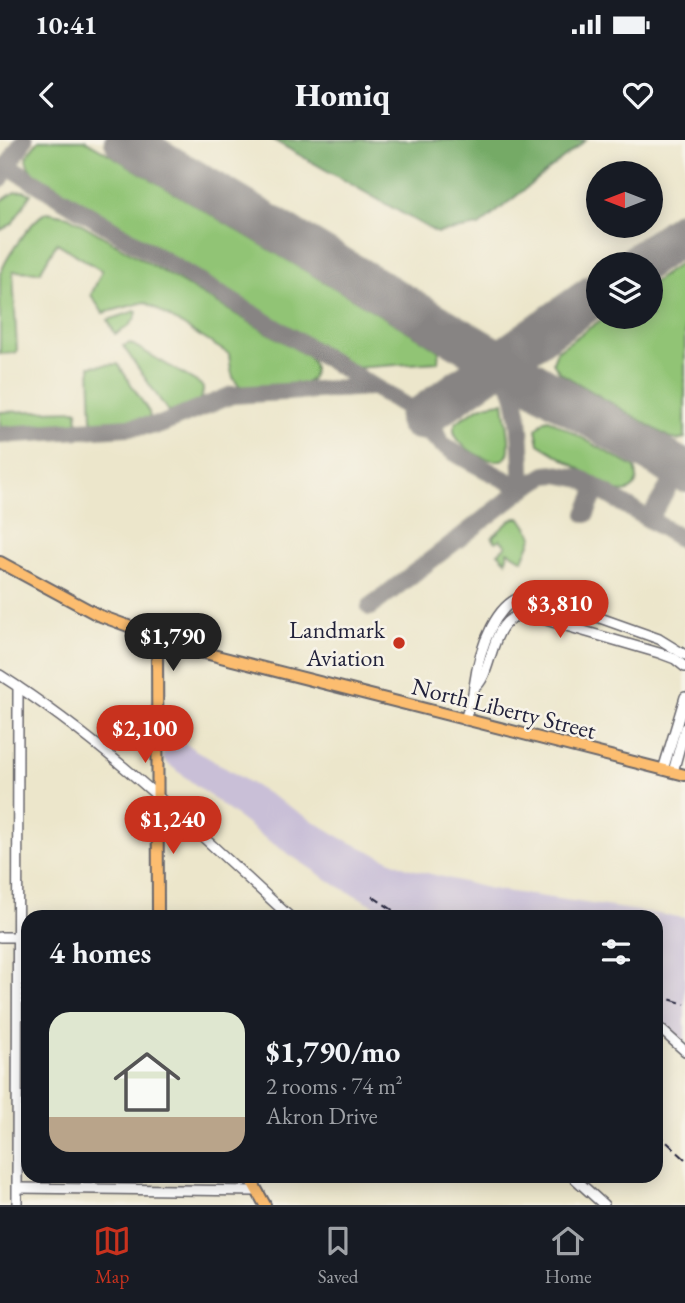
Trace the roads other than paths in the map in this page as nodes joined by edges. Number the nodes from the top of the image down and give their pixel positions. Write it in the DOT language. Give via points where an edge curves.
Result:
graph roads {
  1 [pos="0,562"];
  2 [pos="157,637"];
  3 [pos="685,655"];
  4 [pos="685,667"];
  5 [pos="0,675"];
  6 [pos="18,687"];
  7 [pos="474,688"];
  8 [pos="685,697"];
  9 [pos="465,720"];
  10 [pos="680,733"];
  11 [pos="668,771"];
  12 [pos="685,775"];
  13 [pos="157,795"];
  14 [pos="158,910"];
  15 [pos="282,910"];
  16 [pos="0,937"];
  17 [pos="17,937"];
  18 [pos="21,937"];
  19 [pos="663,1031"];
  20 [pos="685,1051"];
  21 [pos="17,1075"];
  22 [pos="21,1075"];
  23 [pos="253,1183"];
  24 [pos="580,1183"];
  25 [pos="18,1188"];
  26 [pos="257,1191"];
  27 [pos="17,1205"];
  28 [pos="265,1205"];
  29 [pos="604,1205"];
  1 -- 2 [label="main road, North Liberty Street" via="98,615"];
  2 -- 9 [label="main road, North Liberty Street"];
  2 -- 13 [label="main road"];
  3 -- 7 [label="street" via="653,637 538,596 525,596 500,612 492,624"];
  4 -- 7 [label="street" via="659,653 522,615 504,625 480,685"];
  5 -- 6 [label="street"];
  6 -- 13 [label="street" via="85,734"];
  6 -- 17 [label="street"];
  7 -- 9 [label="street"];
  8 -- 10 [label="street"];
  9 -- 11 [label="main road, North Liberty Street"];
  10 -- 11 [label="street"];
  11 -- 12 [label="main road, North Liberty Street"];
  13 -- 14 [label="main road"];
  13 -- 15 [label="street"];
  16 -- 17 [label="street"];
  17 -- 18 [label="street"];
  17 -- 21 [label="street"];
  19 -- 20 [label="street"];
  21 -- 22 [label="street"];
  21 -- 25 [label="street"];
  23 -- 26 [label="main road"];
  24 -- 29 [label="street"];
  25 -- 26 [label="street"];
  25 -- 27 [label="street"];
  26 -- 28 [label="main road"];
}
